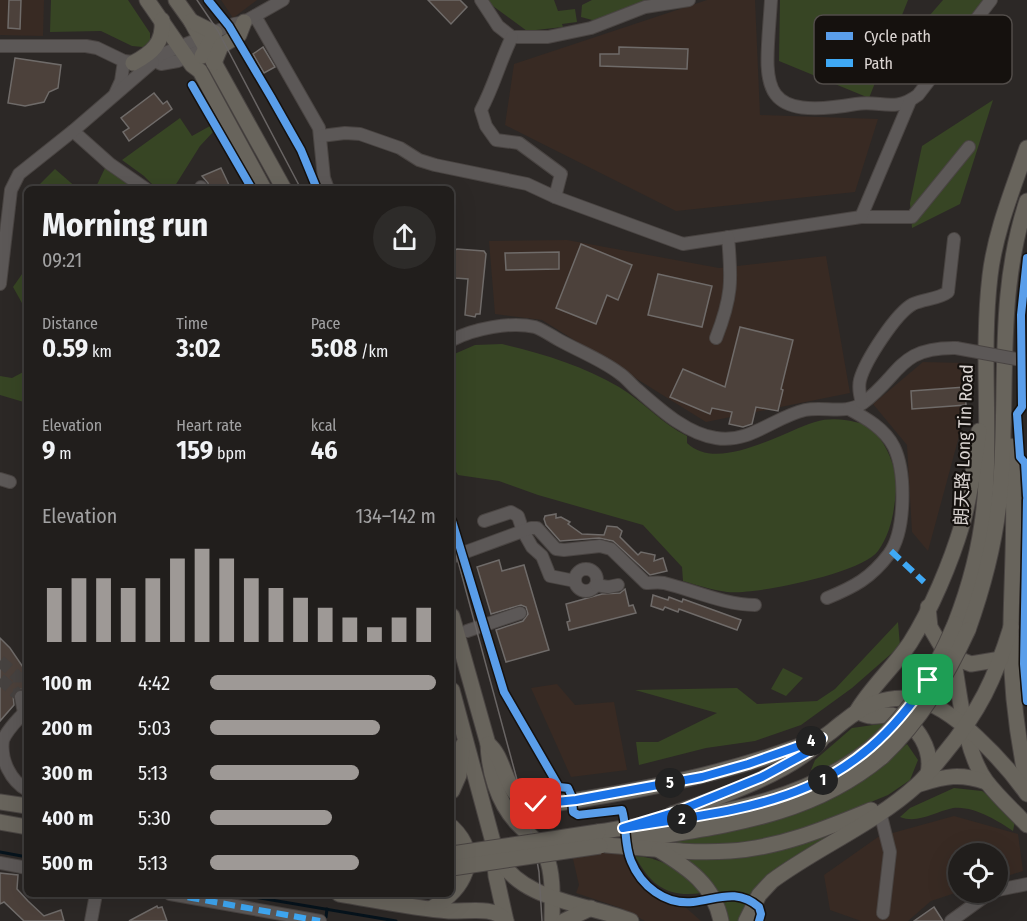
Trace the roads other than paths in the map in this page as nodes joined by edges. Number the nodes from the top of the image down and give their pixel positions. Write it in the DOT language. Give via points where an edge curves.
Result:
graph roads {
  1 [pos="147,0"];
  2 [pos="176,0"];
  3 [pos="283,0"];
  4 [pos="481,0"];
  5 [pos="689,0"];
  6 [pos="771,0"];
  7 [pos="992,0"];
  8 [pos="980,15"];
  9 [pos="249,19"];
  10 [pos="162,20"];
  11 [pos="191,21"];
  12 [pos="215,33"];
  13 [pos="512,37"];
  14 [pos="202,44"];
  15 [pos="0,46"];
  16 [pos="188,57"];
  17 [pos="154,61"];
  18 [pos="128,62"];
  19 [pos="214,63"];
  20 [pos="927,84"];
  21 [pos="113,98"];
  22 [pos="910,101"];
  23 [pos="73,131"];
  24 [pos="321,136"];
  25 [pos="969,147"];
  26 [pos="1027,148"];
  27 [pos="142,186"];
  28 [pos="262,186"];
  29 [pos="282,186"];
  30 [pos="327,186"];
  31 [pos="555,197"];
  32 [pos="1027,201"];
  33 [pos="861,217"];
  34 [pos="728,237"];
  35 [pos="954,238"];
  36 [pos="0,284"];
  37 [pos="716,338"];
  38 [pos="454,339"];
  39 [pos="1027,362"];
  40 [pos="987,396"];
  41 [pos="1004,398"];
  42 [pos="862,403"];
  43 [pos="849,409"];
  44 [pos="483,520"];
  45 [pos="523,531"];
  46 [pos="454,556"];
  47 [pos="618,585"];
  48 [pos="827,598"];
  49 [pos="755,605"];
  50 [pos="928,607"];
  51 [pos="520,613"];
  52 [pos="454,617"];
  53 [pos="454,626"];
  54 [pos="962,627"];
  55 [pos="1011,627"];
  56 [pos="467,631"];
  57 [pos="461,646"];
  58 [pos="953,657"];
  59 [pos="1001,659"];
  60 [pos="454,698"];
  61 [pos="24,706"];
  62 [pos="857,711"];
  63 [pos="966,727"];
  64 [pos="4,736"];
  65 [pos="464,736"];
  66 [pos="822,738"];
  67 [pos="488,744"];
  68 [pos="878,752"];
  69 [pos="928,773"];
  70 [pos="986,782"];
  71 [pos="1027,783"];
  72 [pos="454,785"];
  73 [pos="917,785"];
  74 [pos="24,788"];
  75 [pos="1027,794"];
  76 [pos="899,799"];
  77 [pos="0,802"];
  78 [pos="24,806"];
  79 [pos="880,812"];
  80 [pos="0,822"];
  81 [pos="1027,825"];
  82 [pos="24,826"];
  83 [pos="623,828"];
  84 [pos="454,830"];
  85 [pos="601,841"];
  86 [pos="493,842"];
  87 [pos="656,849"];
  88 [pos="454,854"];
  89 [pos="0,863"];
  90 [pos="24,867"];
  91 [pos="454,868"];
  92 [pos="1027,884"];
  93 [pos="1008,888"];
  94 [pos="454,892"];
  95 [pos="552,896"];
  96 [pos="95,897"];
  97 [pos="187,897"];
  98 [pos="359,897"];
  99 [pos="449,897"];
  100 [pos="977,903"];
  101 [pos="432,908"];
  102 [pos="591,908"];
  103 [pos="883,913"];
  104 [pos="749,914"];
  105 [pos="91,921"];
  106 [pos="320,921"];
  107 [pos="506,921"];
  108 [pos="552,921"];
  109 [pos="564,921"];
  110 [pos="631,921"];
  111 [pos="721,921"];
  112 [pos="951,921"];
  1 -- 10 [label="main road"];
  2 -- 11 [label="main road"];
  3 -- 9 [label="street"];
  4 -- 13 [label="street" via="498,26"];
  5 -- 13 [label="street" via="645,7 562,35"];
  6 -- 22 [label="street" via="767,70 773,92 780,100 802,108 836,109 861,104 894,106"];
  7 -- 8 [label="street"];
  9 -- 12 [label="street"];
  9 -- 14 [label="street" via="238,30"];
  9 -- 19 [label="main road" via="239,35 221,46"];
  9 -- 24 [label="street"];
  10 -- 16 [label="main road"];
  10 -- 18 [label="main road" via="158,44 146,56"];
  11 -- 12 [label="main road"];
  11 -- 14 [label="main road"];
  12 -- 14 [label="main road"];
  13 -- 31 [label="street" via="481,110 495,140 519,143 561,174"];
  14 -- 16 [label="main road"];
  14 -- 16 [label="street"];
  14 -- 19 [label="main road"];
  15 -- 18 [label="street" via="86,46"];
  16 -- 17 [label="street" via="160,55"];
  16 -- 28 [label="main road"];
  17 -- 18 [label="street"];
  17 -- 21 [label="street"];
  18 -- 21 [label="street"];
  19 -- 29 [label="main road"];
  20 -- 22 [label="street"];
  21 -- 23 [label="street"];
  22 -- 33 [label="street"];
  23 -- 27 [label="street"];
  23 -- 36 [label="street" via="19,174 11,190"];
  24 -- 30 [label="street"];
  24 -- 31 [label="street" via="360,134 400,148 419,160 526,184"];
  25 -- 33 [label="street" via="912,217"];
  26 -- 40 [label="main road, 朗天路 Long Tin Road" via="1005,210 991,268"];
  31 -- 34 [label="street" via="683,244"];
  32 -- 41 [label="main road, 朗天路 Long Tin Road" via="1005,316"];
  33 -- 34 [label="street"];
  34 -- 37 [label="street" via="728,307"];
  35 -- 42 [label="street" via="948,292 903,311 860,381"];
  38 -- 43 [label="street" via="467,332 500,326 536,327 620,373 692,431 715,438 741,438 804,410"];
  39 -- 42 [label="street, bridge" via="939,348 906,360"];
  40 -- 50 [label="main road" via="962,525"];
  40 -- 54 [label="main road, 朗天路 Long Tin Road" via="981,533"];
  41 -- 54 [label="main road, 朗天路 Long Tin Road" via="997,516 987,569"];
  41 -- 55 [label="main road" via="1015,526"];
  42 -- 43 [label="street"];
  43 -- 48 [label="street" via="873,422 894,447 903,514 891,551 876,569 857,586"];
  44 -- 45 [label="street" via="511,512 518,516"];
  45 -- 46 [label="street"];
  45 -- 47 [label="street" via="542,556 550,576 575,581 579,571 590,570 596,574 596,585"];
  45 -- 49 [label="street" via="540,529 549,543 560,550 592,546 611,549 646,583 660,582"];
  50 -- 58 [label="main road" via="930,627"];
  50 -- 62 [label="main road" via="911,642 868,692"];
  51 -- 56 [label="street"];
  52 -- 56 [label="street"];
  53 -- 57 [label="main road"];
  54 -- 68 [label="main road, 朗天路 Long Tin Road, bridge" via="951,667 925,709 903,736"];
  55 -- 59 [label="main road"];
  55 -- 71 [label="main road" via="1017,733"];
  56 -- 57 [label="street"];
  57 -- 67 [label="main road"];
  58 -- 59 [label="main road" via="971,664"];
  58 -- 63 [label="main road"];
  59 -- 63 [label="main road"];
  60 -- 65 [label="main road"];
  61 -- 64 [label="street"];
  62 -- 63 [label="main road" via="877,701 916,699"];
  62 -- 66 [label="main road"];
  62 -- 69 [label="main road" via="871,716 895,716 913,726 929,755"];
  63 -- 69 [label="main road"];
  63 -- 70 [label="main road"];
  63 -- 75 [label="main road" via="1009,769"];
  64 -- 74 [label="street" via="3,760"];
  65 -- 72 [label="main road" via="462,763"];
  65 -- 86 [label="main road"];
  66 -- 67 [label="main road" via="702,777 541,805 530,803 514,791 495,750"];
  66 -- 83 [label="main road" via="810,751 762,777 676,812"];
  67 -- 95 [label="main road" via="503,803 546,857"];
  68 -- 83 [label="main road, 朗天路 Long Tin Road" via="784,796 729,810"];
  68 -- 85 [label="main road, 朗天路 Long Tin Road" via="832,792 782,812 741,822"];
  69 -- 73 [label="main road"];
  70 -- 73 [label="main road" via="963,775"];
  70 -- 81 [label="main road"];
  73 -- 76 [label="main road"];
  76 -- 79 [label="main road"];
  76 -- 87 [label="main road" via="762,847 730,851"];
  77 -- 78 [label="main road"];
  79 -- 103 [label="street" via="890,852"];
  79 -- 104 [label="main road" via="780,875 765,887"];
  80 -- 82 [label="main road"];
  83 -- 85 [label="main road, 朗天路 Long Tin Road"];
  84 -- 94 [label="main road" via="468,859 464,878"];
  85 -- 87 [label="main road"];
  85 -- 88 [label="main road, 朗天路 Long Tin Road, bridge"];
  85 -- 91 [label="main road, 朗天路 Long Tin Road, bridge"];
  86 -- 95 [label="main road" via="510,876"];
  86 -- 107 [label="main road"];
  87 -- 111 [label="main road" via="702,881"];
  89 -- 90 [label="street"];
  92 -- 93 [label="street"];
  95 -- 102 [label="main road"];
  95 -- 108 [label="main road"];
  96 -- 105 [label="street"];
  97 -- 106 [label="street"];
  98 -- 101 [label="main road"];
  99 -- 101 [label="main road"];
  100 -- 112 [label="street"];
  101 -- 107 [label="main road" via="494,912"];
  102 -- 109 [label="main road"];
  102 -- 110 [label="main road"];
}
